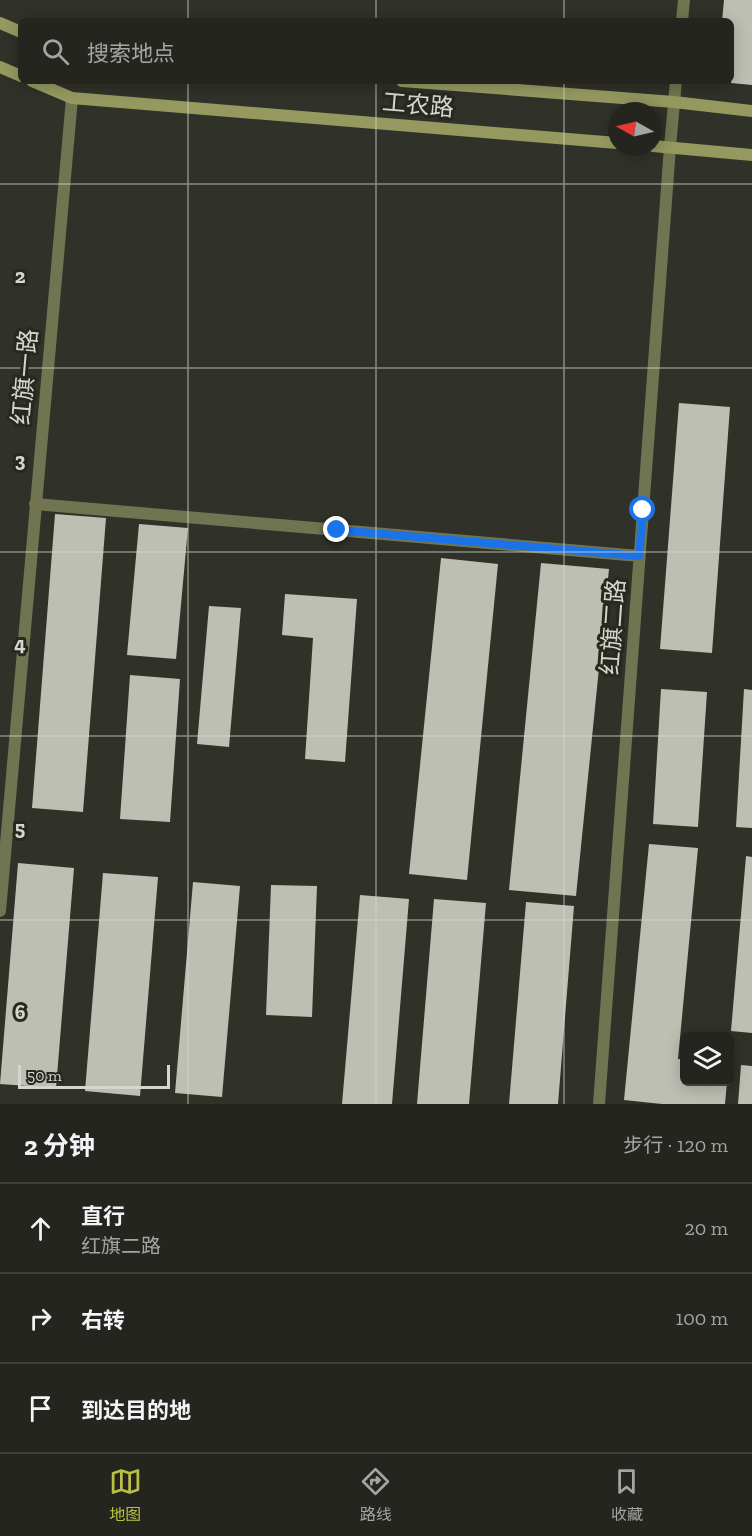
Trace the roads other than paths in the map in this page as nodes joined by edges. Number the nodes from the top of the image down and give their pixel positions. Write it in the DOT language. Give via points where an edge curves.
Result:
graph roads {
  1 [pos="684,0"];
  2 [pos="682,18"];
  3 [pos="0,23"];
  4 [pos="18,31"];
  5 [pos="0,67"];
  6 [pos="18,75"];
  7 [pos="39,84"];
  8 [pos="441,84"];
  9 [pos="676,84"];
  10 [pos="72,98"];
  11 [pos="674,102"];
  12 [pos="752,111"];
  13 [pos="608,142"];
  14 [pos="662,147"];
  15 [pos="670,147"];
  16 [pos="752,155"];
  17 [pos="35,504"];
  18 [pos="639,556"];
  19 [pos="0,902"];
  20 [pos="0,911"];
  21 [pos="599,1104"];
  1 -- 2 [label="street"];
  3 -- 4 [label="main road"];
  5 -- 6 [label="main road"];
  7 -- 10 [label="main road, 工农路"];
  8 -- 11 [label="main road, 工农路"];
  9 -- 11 [label="street, 红旗二路"];
  10 -- 13 [label="main road, 工农路"];
  10 -- 17 [label="street, 红旗一路"];
  11 -- 12 [label="main road, 工农路"];
  11 -- 15 [label="street, 红旗二路"];
  14 -- 15 [label="main road"];
  15 -- 16 [label="main road"];
  15 -- 18 [label="street, 红旗二路"];
  17 -- 18 [label="street"];
  17 -- 19 [label="street, 红旗一路"];
  18 -- 21 [label="street, 红旗二路"];
  19 -- 20 [label="street, 红旗一路"];
}
